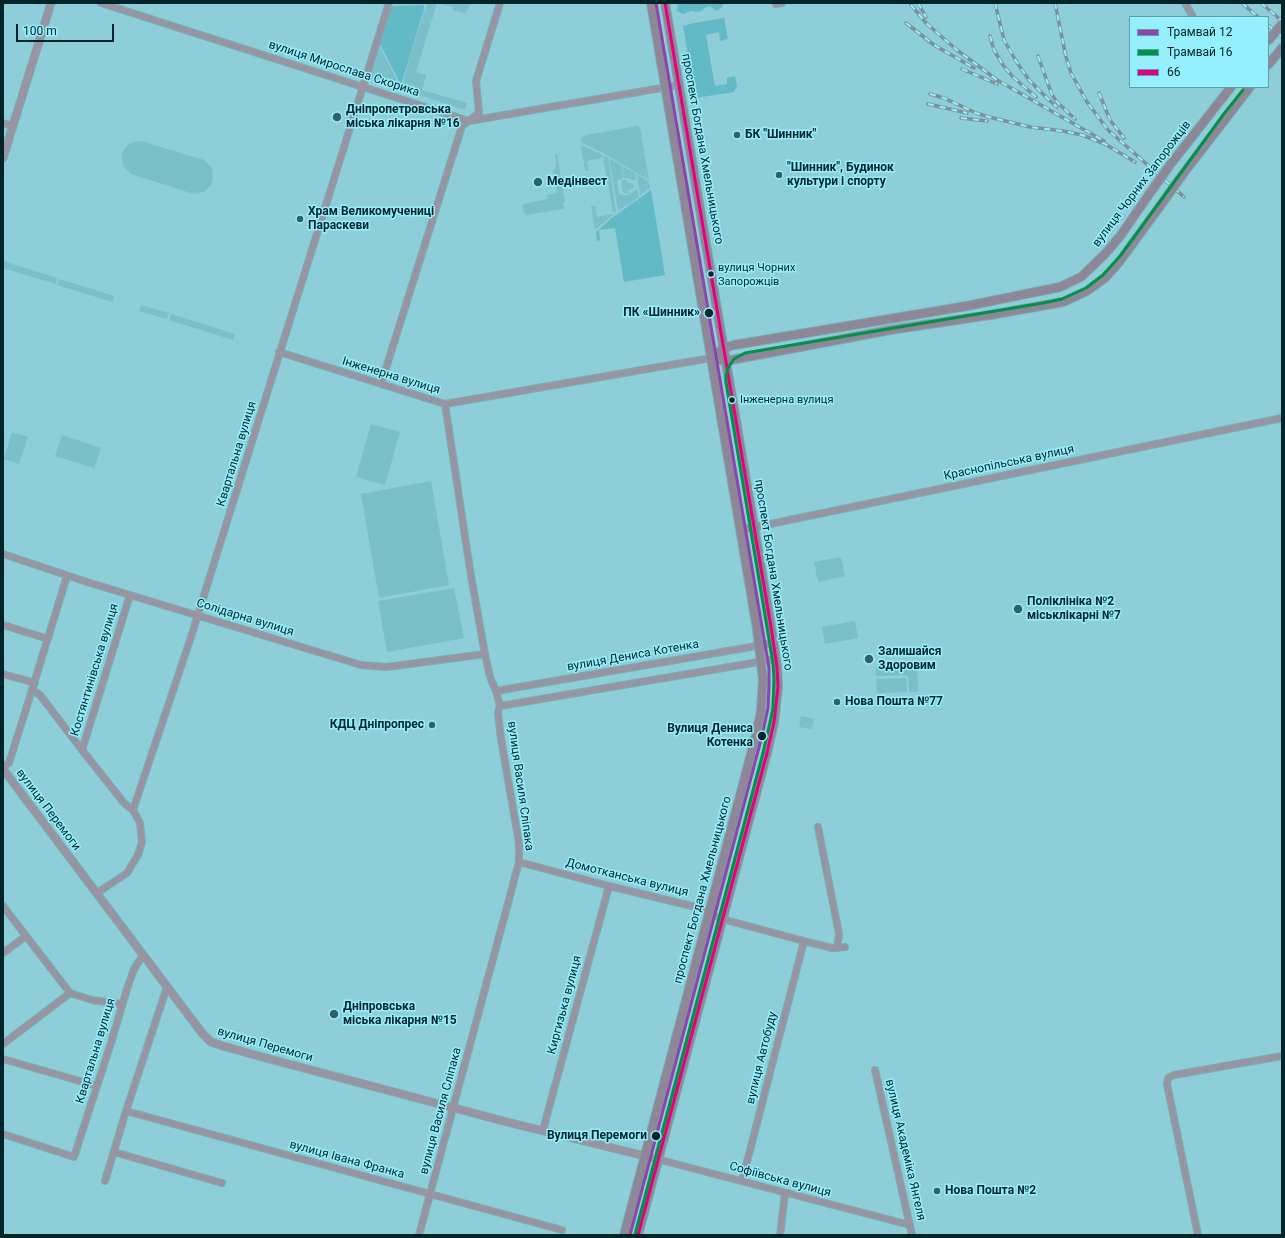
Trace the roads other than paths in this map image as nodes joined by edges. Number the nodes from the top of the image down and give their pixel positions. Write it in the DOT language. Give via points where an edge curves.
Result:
graph roads {
  1 [pos="51,3"];
  2 [pos="101,3"];
  3 [pos="389,3"];
  4 [pos="500,3"];
  5 [pos="651,3"];
  6 [pos="665,3"];
  7 [pos="1185,3"];
  8 [pos="1192,16"];
  9 [pos="1282,24"];
  10 [pos="662,26"];
  11 [pos="1269,40"];
  12 [pos="1282,48"];
  13 [pos="1269,64"];
  14 [pos="679,85"];
  15 [pos="364,86"];
  16 [pos="665,88"];
  17 [pos="1249,88"];
  18 [pos="1225,91"];
  19 [pos="469,121"];
  20 [pos="3,123"];
  21 [pos="13,126"];
  22 [pos="3,158"];
  23 [pos="706,242"];
  24 [pos="692,245"];
  25 [pos="809,332"];
  26 [pos="812,344"];
  27 [pos="724,348"];
  28 [pos="280,352"];
  29 [pos="711,358"];
  30 [pos="726,361"];
  31 [pos="381,384"];
  32 [pos="445,404"];
  33 [pos="1282,418"];
  34 [pos="754,528"];
  35 [pos="741,530"];
  36 [pos="3,554"];
  37 [pos="67,576"];
  38 [pos="130,595"];
  39 [pos="198,615"];
  40 [pos="3,625"];
  41 [pos="48,639"];
  42 [pos="774,643"];
  43 [pos="760,645"];
  44 [pos="485,654"];
  45 [pos="776,658"];
  46 [pos="762,661"];
  47 [pos="3,674"];
  48 [pos="35,683"];
  49 [pos="32,690"];
  50 [pos="496,691"];
  51 [pos="500,706"];
  52 [pos="82,750"];
  53 [pos="3,768"];
  54 [pos="133,810"];
  55 [pos="818,827"];
  56 [pos="519,862"];
  57 [pos="609,886"];
  58 [pos="97,893"];
  59 [pos="3,906"];
  60 [pos="710,913"];
  61 [pos="722,919"];
  62 [pos="26,936"];
  63 [pos="804,941"];
  64 [pos="845,947"];
  65 [pos="836,948"];
  66 [pos="3,953"];
  67 [pos="143,955"];
  68 [pos="167,987"];
  69 [pos="70,993"];
  70 [pos="122,1004"];
  71 [pos="3,1044"];
  72 [pos="1282,1056"];
  73 [pos="3,1058"];
  74 [pos="876,1070"];
  75 [pos="98,1086"];
  76 [pos="453,1108"];
  77 [pos="126,1111"];
  78 [pos="543,1130"];
  79 [pos="3,1134"];
  80 [pos="114,1152"];
  81 [pos="645,1156"];
  82 [pos="658,1159"];
  83 [pos="105,1181"];
  84 [pos="742,1181"];
  85 [pos="222,1182"];
  86 [pos="786,1193"];
  87 [pos="430,1194"];
  88 [pos="910,1225"];
  89 [pos="562,1230"];
  90 [pos="419,1235"];
  91 [pos="624,1235"];
  92 [pos="638,1235"];
  93 [pos="780,1235"];
  94 [pos="912,1235"];
  95 [pos="1198,1235"];
  1 -- 21 [label="street"];
  2 -- 15 [label="street, вулиця Мирослава Скорика"];
  3 -- 15 [label="street, Квартальна вулиця"];
  4 -- 19 [label="street" via="476,81 479,113"];
  5 -- 10 [label="main road, проспект Богдана Хмельницького"];
  6 -- 10 [label="main road, проспект Богдана Хмельницького"];
  7 -- 8 [label="street"];
  9 -- 11 [label="main road, bridge"];
  10 -- 14 [label="main road, проспект Богдана Хмельницького"];
  10 -- 16 [label="main road, проспект Богдана Хмельницького"];
  12 -- 13 [label="main road"];
  14 -- 16 [label="street, вулиця Мирослава Скорика"];
  14 -- 23 [label="main road, проспект Богдана Хмельницького"];
  15 -- 19 [label="street, вулиця Мирослава Скорика"];
  15 -- 28 [label="street, Квартальна вулиця"];
  16 -- 19 [label="street, вулиця Мирослава Скорика"];
  16 -- 24 [label="main road, проспект Богдана Хмельницького"];
  17 -- 26 [label="main road, bridge" via="1120,261 1093,288 1072,299 1037,307"];
  18 -- 25 [label="main road, вулиця Чорних Запорожців, bridge" via="1121,235 1088,272 1051,290"];
  19 -- 31 [label="street" via="462,126"];
  20 -- 21 [label="street"];
  21 -- 22 [label="street"];
  23 -- 24 [label="main road"];
  23 -- 27 [label="main road, проспект Богдана Хмельницького"];
  24 -- 29 [label="main road, проспект Богдана Хмельницького"];
  25 -- 26 [label="main road"];
  25 -- 27 [label="main road, вулиця Чорних Запорожців"];
  26 -- 30 [label="main road"];
  27 -- 29 [label="main road, вулиця Чорних Запорожців"];
  27 -- 30 [label="main road, проспект Богдана Хмельницького"];
  28 -- 31 [label="street, Інженерна вулиця"];
  28 -- 39 [label="street, Квартальна вулиця"];
  29 -- 30 [label="main road"];
  29 -- 32 [label="street, Інженерна вулиця"];
  29 -- 35 [label="main road, проспект Богдана Хмельницького"];
  30 -- 34 [label="main road, проспект Богдана Хмельницького"];
  31 -- 32 [label="street, Інженерна вулиця"];
  32 -- 44 [label="street, вулиця Василя Сліпака" via="462,523"];
  33 -- 34 [label="street, Краснопільська вулиця"];
  34 -- 35 [label="street, Краснопільська вулиця"];
  34 -- 42 [label="main road, проспект Богдана Хмельницького"];
  35 -- 43 [label="main road, проспект Богдана Хмельницького"];
  36 -- 37 [label="street, Солідарна вулиця"];
  37 -- 38 [label="street, Солідарна вулиця"];
  37 -- 41 [label="street"];
  38 -- 39 [label="street, Солідарна вулиця"];
  38 -- 52 [label="street, Костянтинівська вулиця"];
  39 -- 44 [label="street, Солідарна вулиця" via="347,661 376,667"];
  39 -- 54 [label="street, Квартальна вулиця"];
  40 -- 41 [label="street"];
  41 -- 48 [label="street"];
  42 -- 43 [label="street, вулиця Дениса Котенка"];
  42 -- 45 [label="main road, проспект Богдана Хмельницького"];
  43 -- 46 [label="main road, проспект Богдана Хмельницького"];
  43 -- 50 [label="street, вулиця Дениса Котенка"];
  44 -- 50 [label="street, вулиця Василя Сліпака"];
  45 -- 46 [label="street"];
  45 -- 61 [label="main road, проспект Богдана Хмельницького" via="777,694 774,722"];
  46 -- 51 [label="street"];
  46 -- 60 [label="main road, проспект Богдана Хмельницького" via="763,692 760,721"];
  47 -- 48 [label="street"];
  48 -- 49 [label="street"];
  49 -- 52 [label="street" via="40,695"];
  49 -- 53 [label="street" via="9,763"];
  50 -- 51 [label="street, вулиця Василя Сліпака"];
  51 -- 56 [label="street, вулиця Василя Сліпака" via="498,713 501,739 519,843"];
  52 -- 54 [label="street" via="124,803"];
  53 -- 58 [label="street, вулиця Перемоги"];
  54 -- 58 [label="street" via="140,823 142,842 138,855 127,873"];
  55 -- 65 [label="street" via="838,934"];
  56 -- 57 [label="street, Домотканська вулиця"];
  56 -- 76 [label="street, вулиця Василя Сліпака"];
  57 -- 60 [label="street, Домотканська вулиця" via="700,908"];
  57 -- 78 [label="street, Киргизька вулиця"];
  58 -- 67 [label="street, вулиця Перемоги"];
  59 -- 62 [label="street"];
  60 -- 61 [label="street, Домотканська вулиця"];
  60 -- 81 [label="main road, проспект Богдана Хмельницького"];
  61 -- 63 [label="street, Домотканська вулиця"];
  61 -- 82 [label="main road, проспект Богдана Хмельницького"];
  62 -- 66 [label="street"];
  62 -- 69 [label="street"];
  63 -- 65 [label="street, Домотканська вулиця"];
  63 -- 84 [label="street, вулиця Автобуду"];
  64 -- 65 [label="street, Домотканська вулиця"];
  67 -- 68 [label="street, вулиця Перемоги"];
  67 -- 70 [label="street, Квартальна вулиця" via="134,969"];
  68 -- 76 [label="street, вулиця Перемоги" via="211,1042"];
  68 -- 77 [label="street"];
  69 -- 70 [label="street" via="92,1000"];
  69 -- 71 [label="street"];
  70 -- 75 [label="street, Квартальна вулиця"];
  72 -- 95 [label="street" via="1174,1074 1168,1078 1167,1084"];
  73 -- 75 [label="street"];
  74 -- 88 [label="street, вулиця Академіка Янгеля"];
  75 -- 79 [label="street, Квартальна вулиця" via="74,1157"];
  76 -- 78 [label="street, вулиця Перемоги"];
  76 -- 87 [label="street, вулиця Василя Сліпака"];
  77 -- 80 [label="street"];
  77 -- 87 [label="street, вулиця Івана Франка"];
  78 -- 81 [label="street, вулиця Перемоги"];
  80 -- 83 [label="street"];
  80 -- 85 [label="street"];
  81 -- 82 [label="street, Софіївська вулиця"];
  81 -- 91 [label="main road, проспект Богдана Хмельницького"];
  82 -- 84 [label="street, Софіївська вулиця"];
  82 -- 92 [label="main road, проспект Богдана Хмельницького"];
  84 -- 86 [label="street, Софіївська вулиця"];
  86 -- 88 [label="street, Софіївська вулиця"];
  86 -- 93 [label="street"];
  87 -- 89 [label="street, вулиця Івана Франка"];
  87 -- 90 [label="street, вулиця Василя Сліпака"];
  88 -- 94 [label="street, вулиця Академіка Янгеля"];
}
